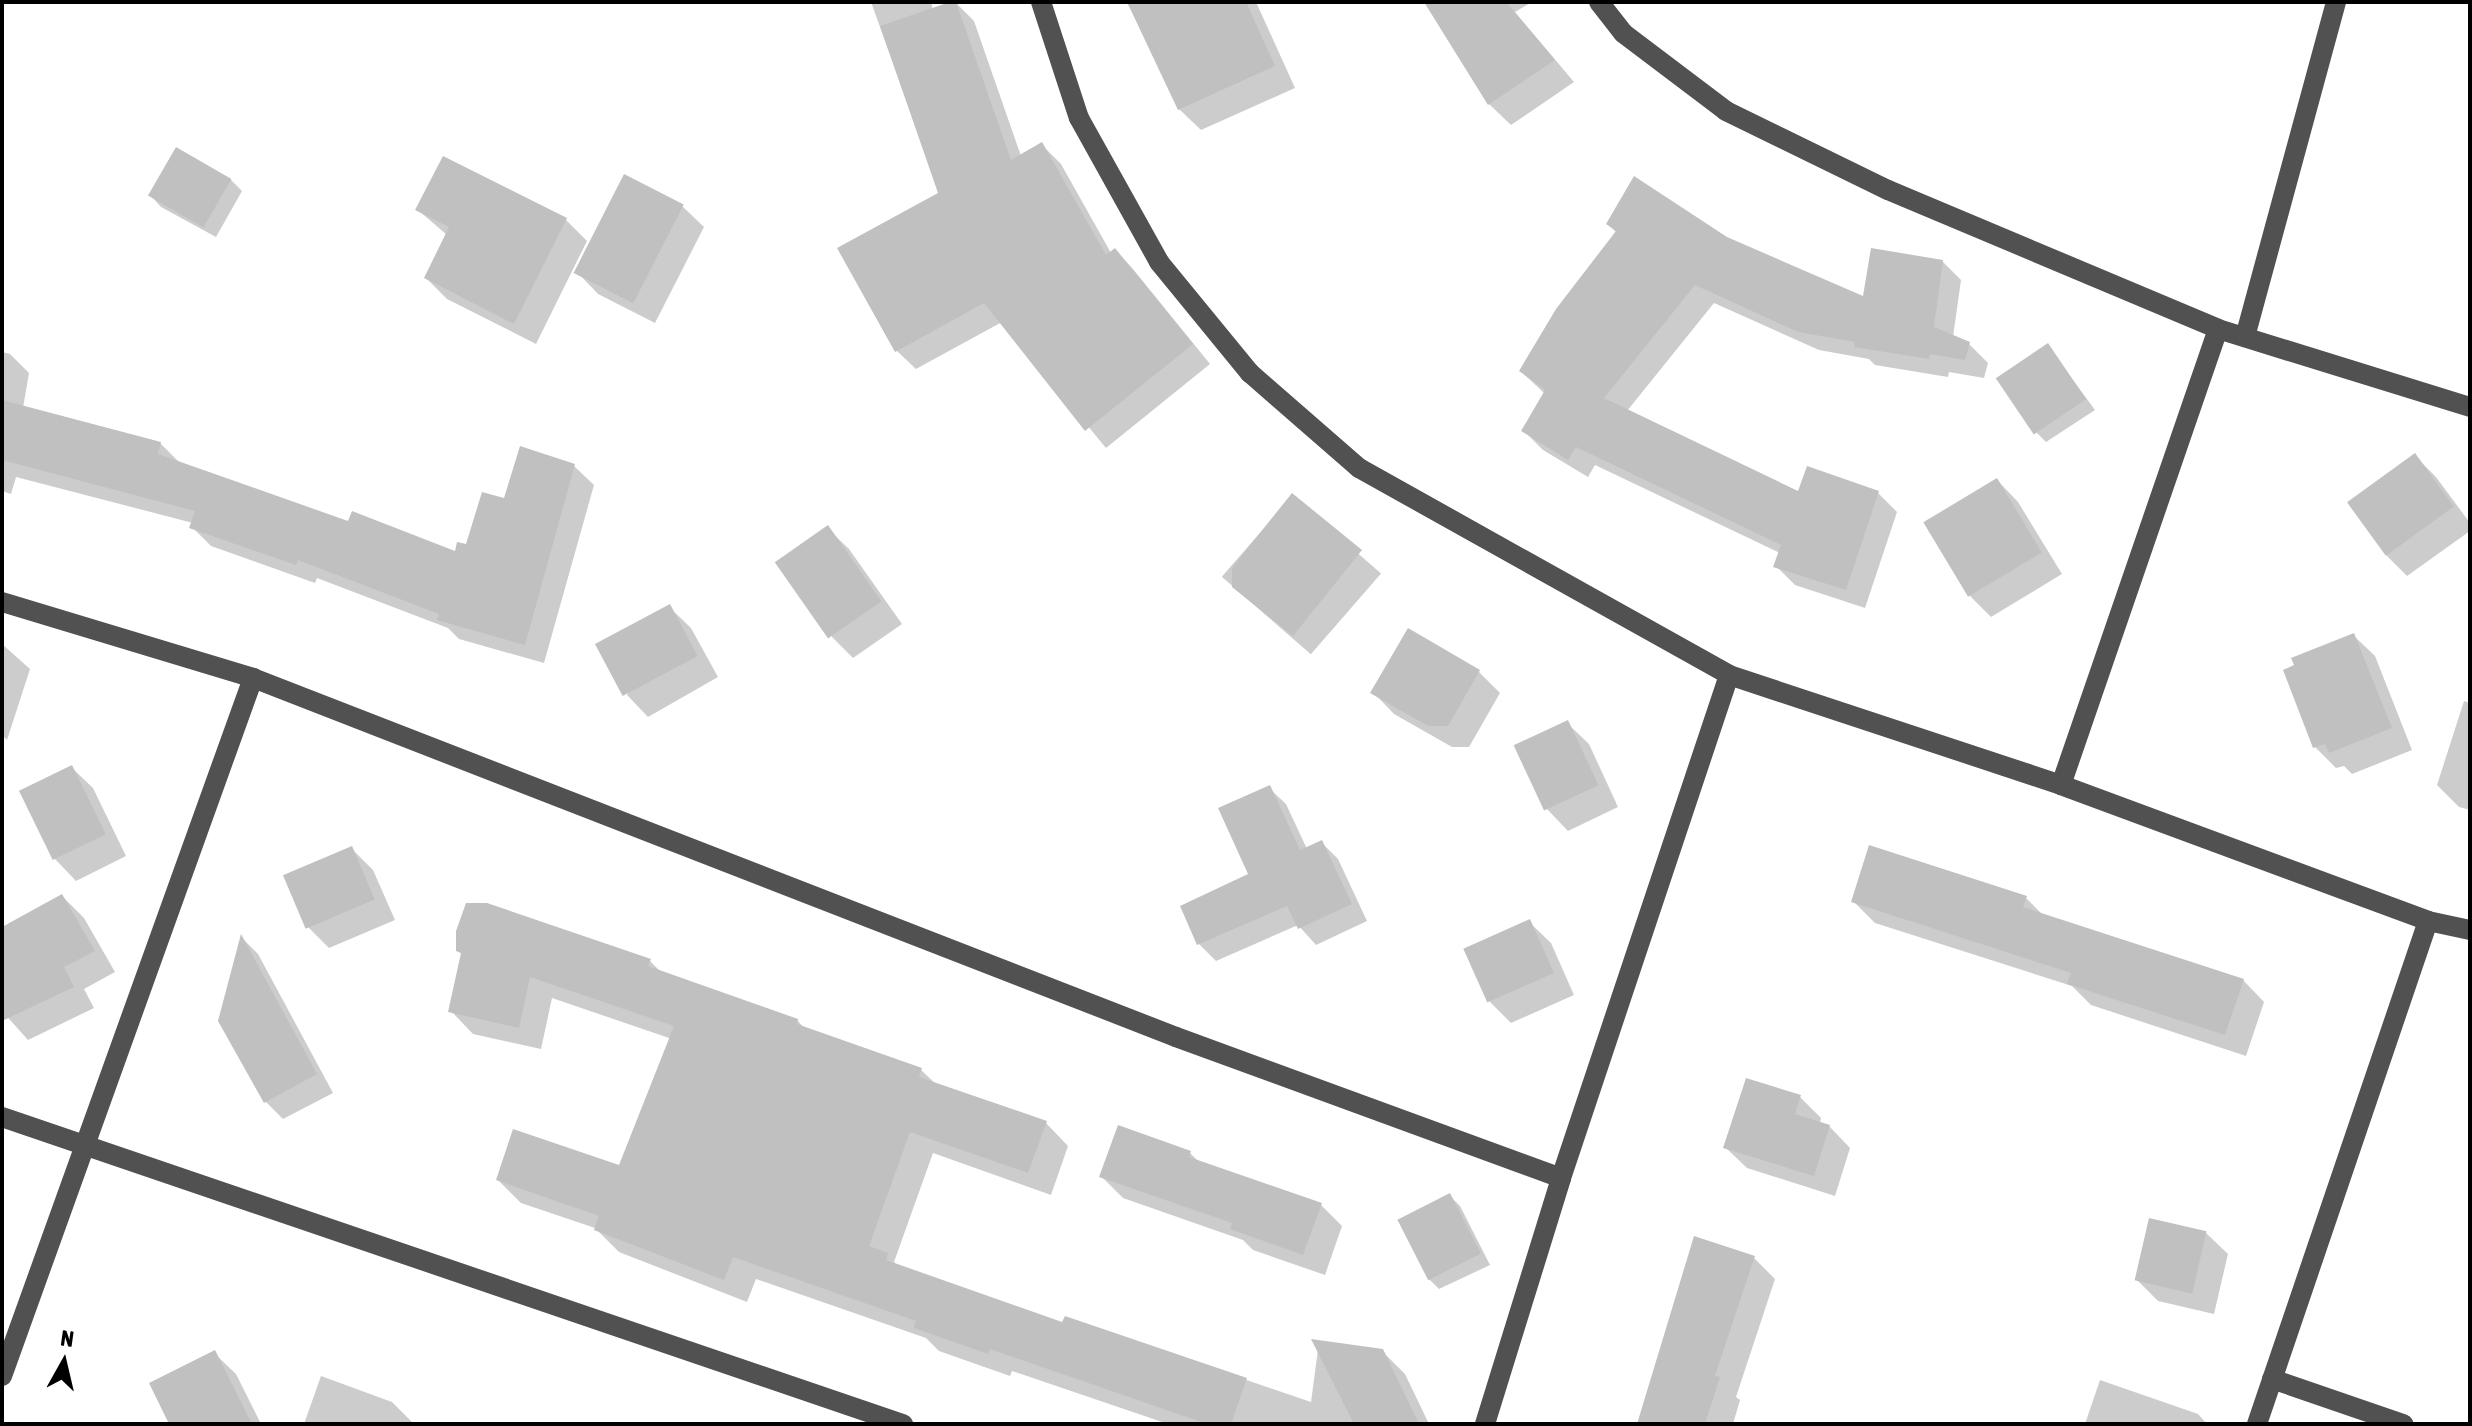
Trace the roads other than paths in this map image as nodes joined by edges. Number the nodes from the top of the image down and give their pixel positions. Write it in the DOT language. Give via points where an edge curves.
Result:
graph roads {
  1 [pos="1041,2"];
  2 [pos="1599,2"];
  3 [pos="2336,2"];
  4 [pos="2218,329"];
  5 [pos="2245,337"];
  6 [pos="2470,407"];
  7 [pos="2,602"];
  8 [pos="1729,675"];
  9 [pos="253,678"];
  10 [pos="2061,785"];
  11 [pos="2428,921"];
  12 [pos="2470,930"];
  13 [pos="2,1117"];
  14 [pos="86,1148"];
  15 [pos="1561,1178"];
  16 [pos="2,1376"];
  17 [pos="2272,1379"];
  18 [pos="903,1424"];
  19 [pos="1485,1424"];
  20 [pos="2257,1424"];
  21 [pos="2403,1424"];
  1 -- 8 [label="street" via="1079,118 1152,249 1250,373 1359,468"];
  2 -- 4 [label="street" via="1623,33 1726,111 1888,190"];
  3 -- 5 [label="street"];
  4 -- 5 [label="street"];
  4 -- 10 [label="street"];
  5 -- 6 [label="street"];
  7 -- 9 [label="street"];
  8 -- 10 [label="street"];
  8 -- 15 [label="street"];
  9 -- 14 [label="street"];
  9 -- 15 [label="street" via="1161,1031"];
  10 -- 11 [label="street"];
  11 -- 12 [label="street"];
  11 -- 17 [label="street"];
  13 -- 14 [label="street"];
  14 -- 16 [label="street"];
  14 -- 18 [label="street"];
  15 -- 19 [label="street"];
  17 -- 20 [label="street"];
  17 -- 21 [label="street"];
}
